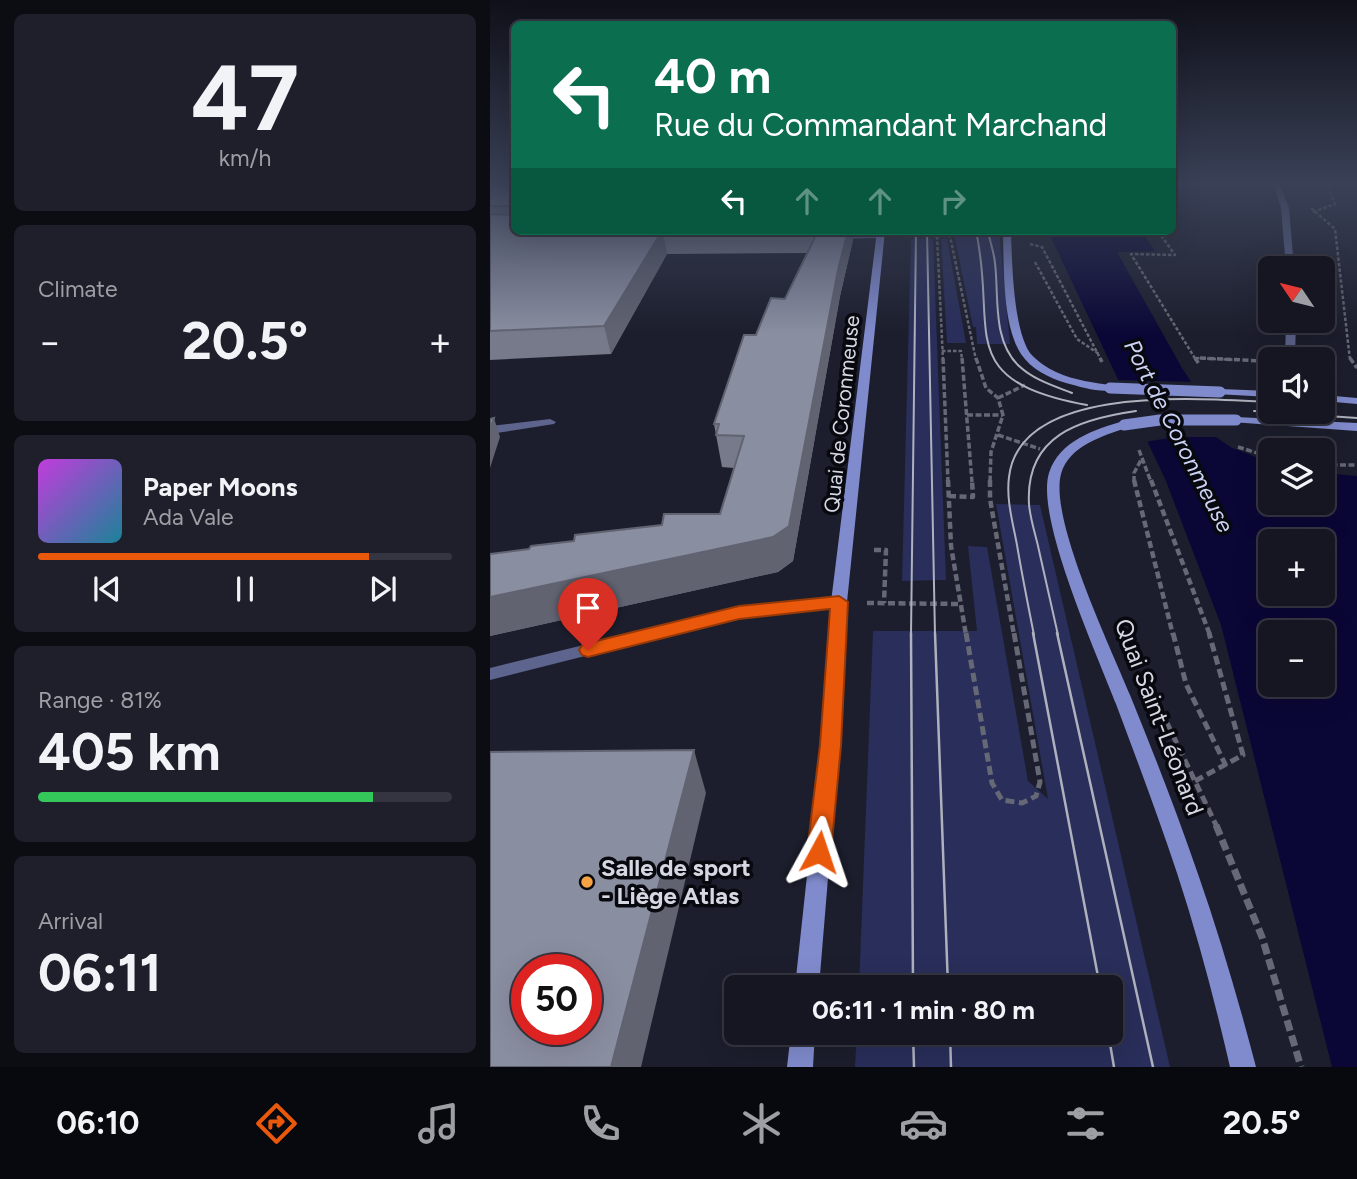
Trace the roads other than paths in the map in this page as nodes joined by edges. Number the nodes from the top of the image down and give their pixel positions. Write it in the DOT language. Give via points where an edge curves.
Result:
graph roads {
  1 [pos="864,235"];
  2 [pos="881,235"];
  3 [pos="1007,235"];
  4 [pos="1287,235"];
  5 [pos="831,237"];
  6 [pos="1289,256"];
  7 [pos="1258,394"];
  8 [pos="1335,399"];
  9 [pos="1357,401"];
  10 [pos="550,422"];
  11 [pos="1357,427"];
  12 [pos="490,430"];
  13 [pos="839,602"];
  14 [pos="490,674"];
  15 [pos="808,975"];
  16 [pos="802,1045"];
  17 [pos="800,1067"];
  18 [pos="1243,1067"];
  1 -- 5 [label="street"];
  2 -- 13 [label="street, Quai de Coronmeuse"];
  3 -- 7 [label="street, bridge" via="1015,319 1025,353 1042,368 1110,388"];
  4 -- 6 [label="street"];
  8 -- 9 [label="street"];
  10 -- 12 [label="street"];
  11 -- 18 [label="street, Quai Saint-Léonard, bridge" via="1236,420 1124,425 1085,439 1063,457 1051,485 1068,559 1193,884"];
  13 -- 14 [label="street" via="739,612"];
  13 -- 15 [label="street"];
  16 -- 17 [label="street"];
}
